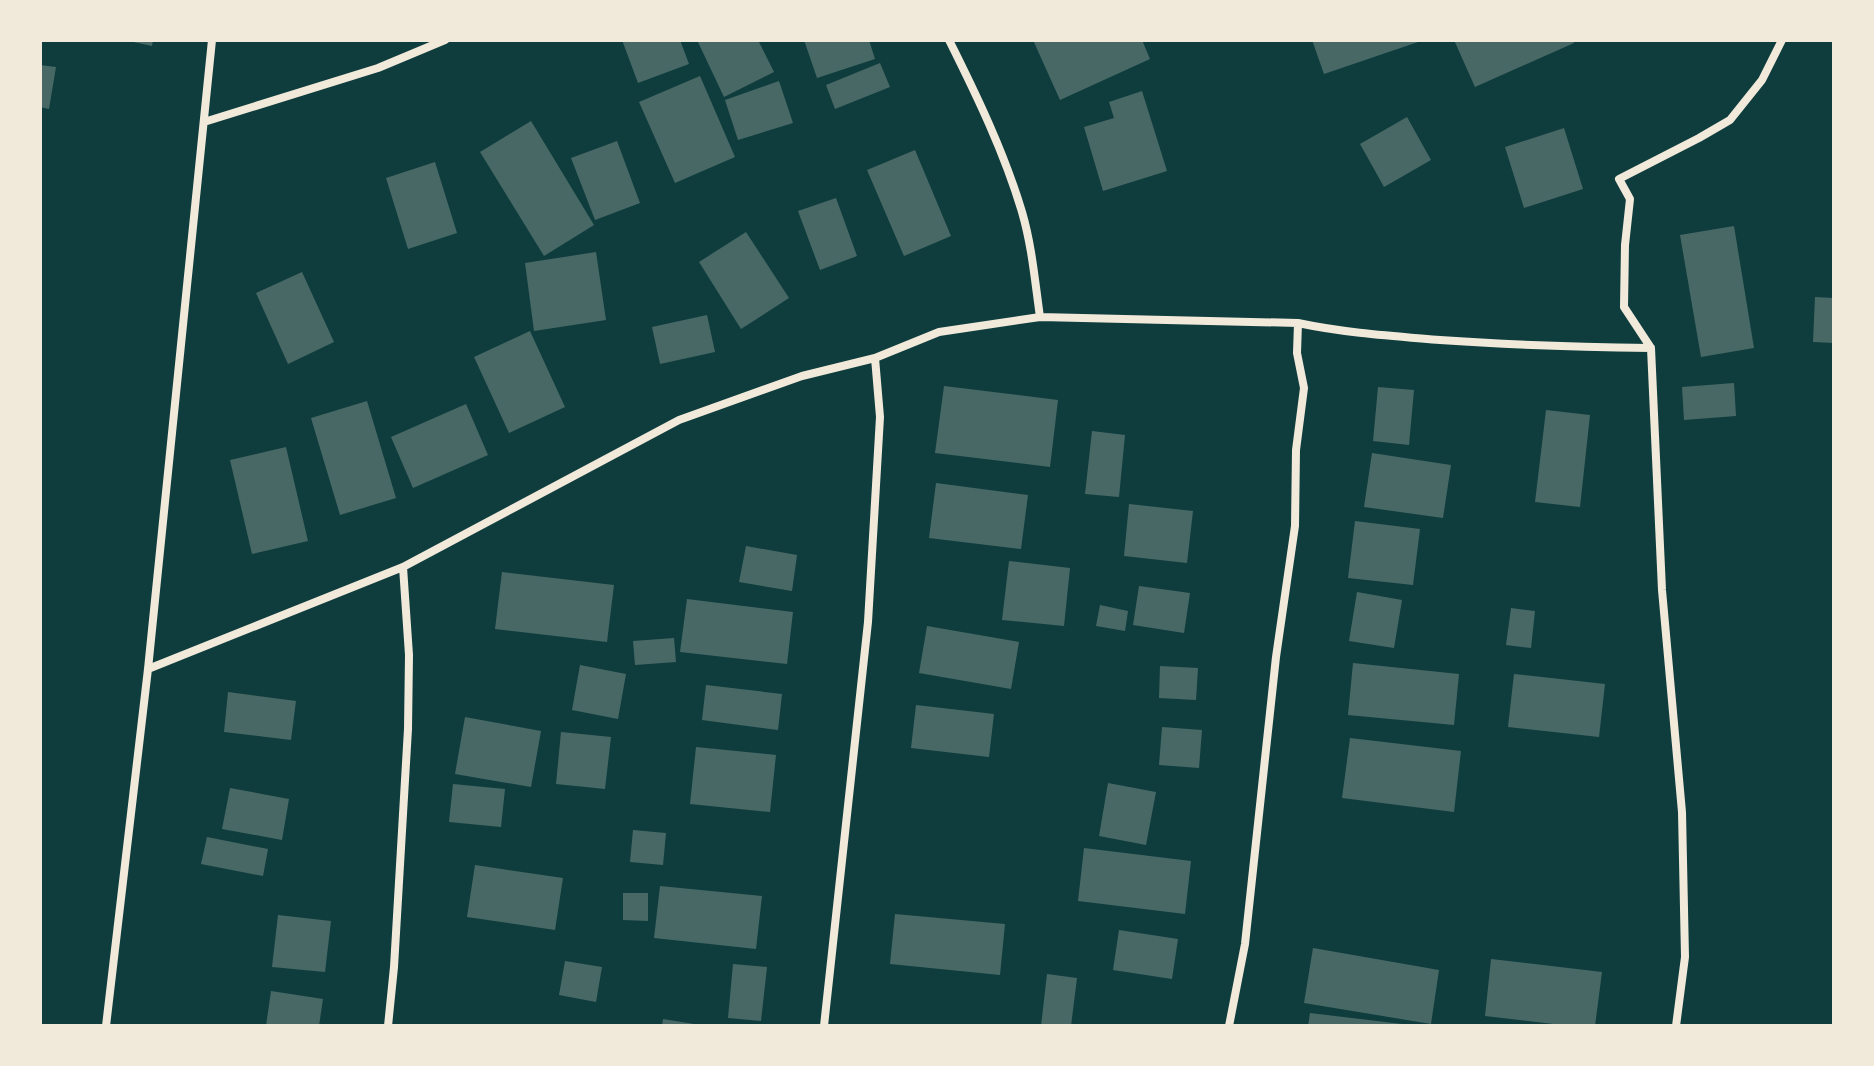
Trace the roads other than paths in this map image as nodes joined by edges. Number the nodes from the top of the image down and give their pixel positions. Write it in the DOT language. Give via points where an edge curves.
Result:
graph roads {
  1 [pos="212,40"];
  2 [pos="445,40"];
  3 [pos="949,40"];
  4 [pos="1782,40"];
  5 [pos="204,122"];
  6 [pos="1040,317"];
  7 [pos="1298,323"];
  8 [pos="1651,348"];
  9 [pos="875,358"];
  10 [pos="403,567"];
  11 [pos="148,669"];
  12 [pos="106,1026"];
  13 [pos="388,1026"];
  14 [pos="824,1026"];
  15 [pos="1229,1026"];
  16 [pos="1676,1026"];
  1 -- 5 [label="street"];
  2 -- 5 [label="street" via="378,68"];
  3 -- 6 [label="street" via="1002,153 1032,254"];
  4 -- 8 [label="street" via="1762,80 1730,120 1619,179 1630,199 1624,307"];
  5 -- 11 [label="street"];
  6 -- 7 [label="street"];
  6 -- 9 [label="street" via="939,332"];
  7 -- 8 [label="street" via="1405,337"];
  7 -- 15 [label="street" via="1304,388 1295,526 1245,944"];
  8 -- 16 [label="street" via="1662,590 1682,812 1685,957"];
  9 -- 10 [label="street" via="802,376 679,420"];
  9 -- 14 [label="street" via="880,417 868,622"];
  10 -- 11 [label="street"];
  10 -- 13 [label="street" via="408,729"];
  11 -- 12 [label="street"];
}
